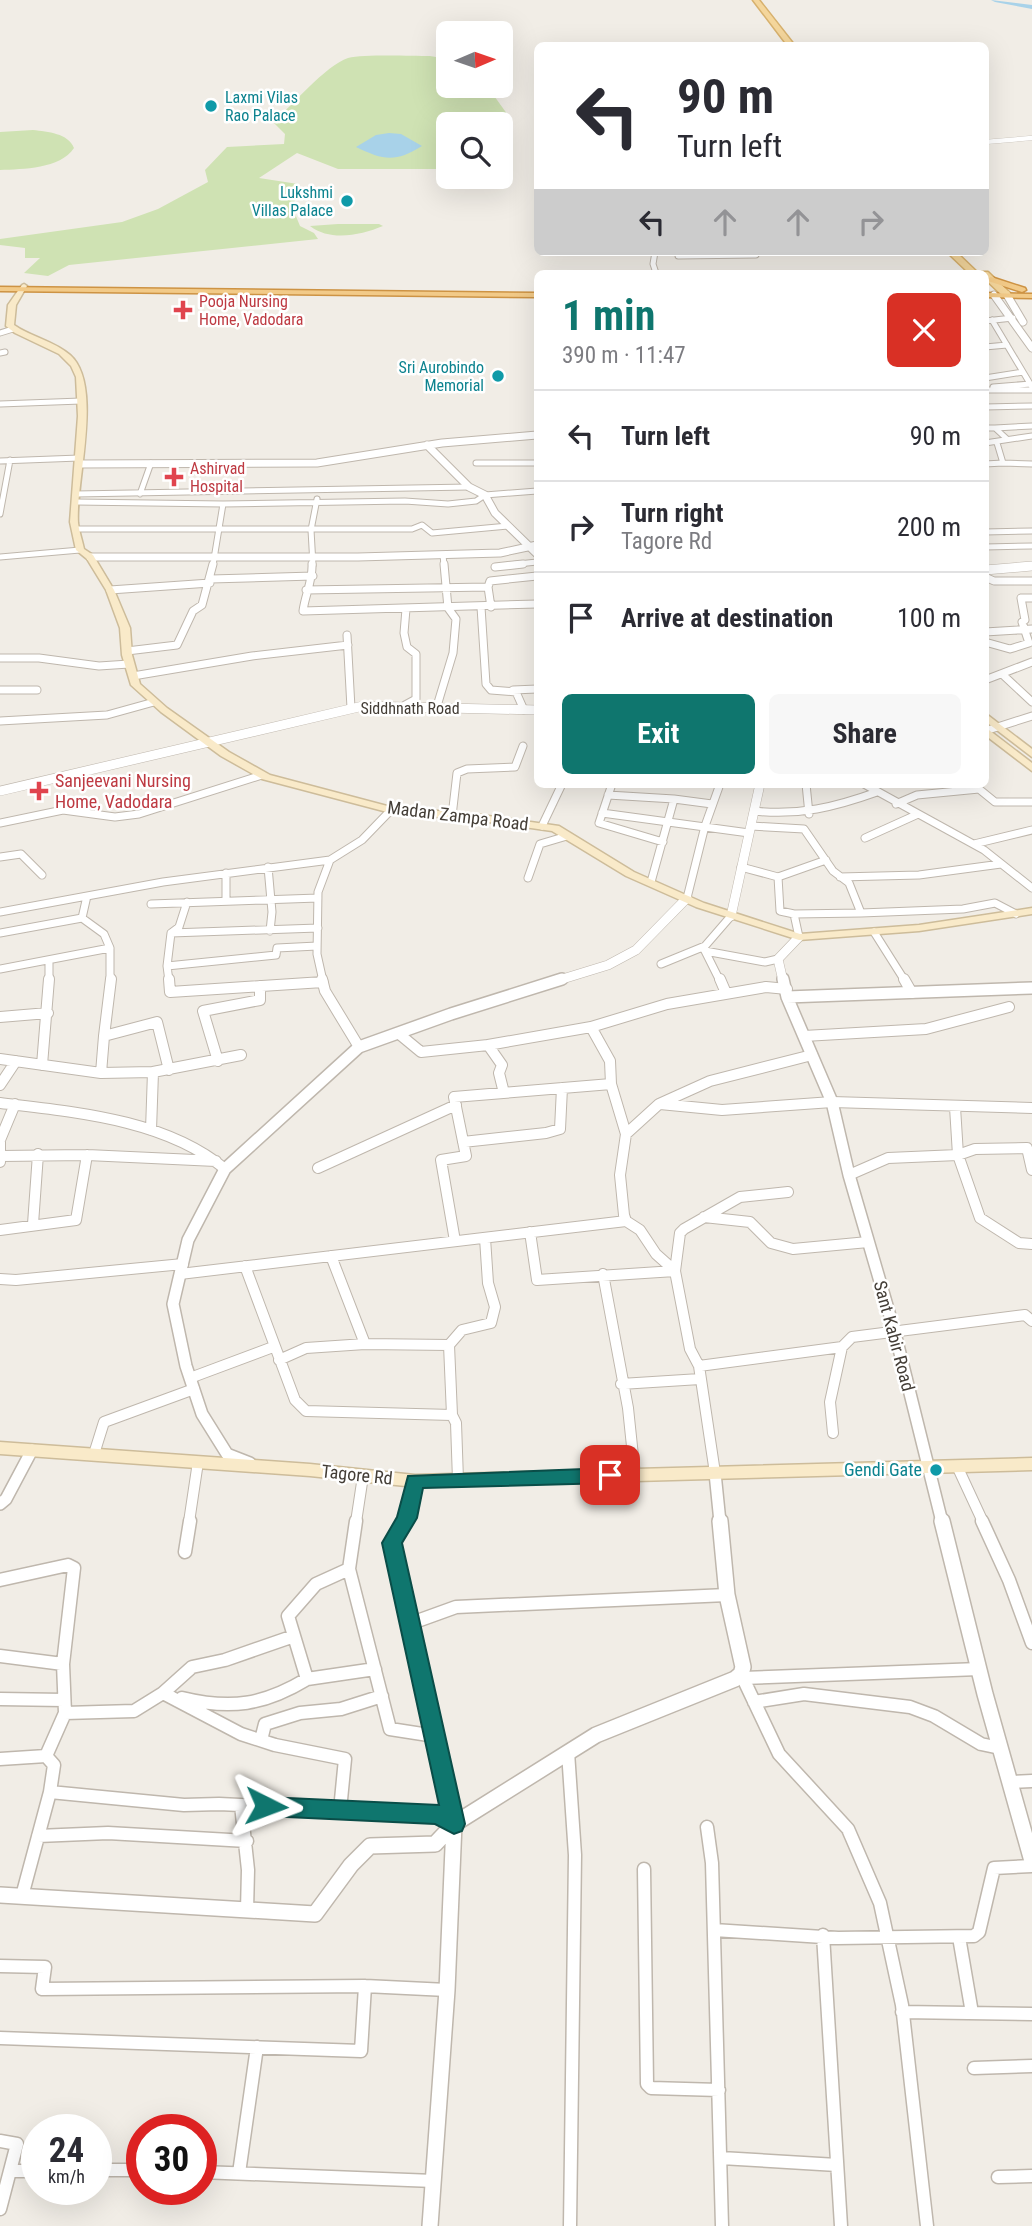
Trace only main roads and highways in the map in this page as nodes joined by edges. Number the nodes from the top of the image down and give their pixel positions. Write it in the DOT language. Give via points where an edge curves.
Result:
graph roads {
  1 [pos="756,0"];
  2 [pos="766,0"];
  3 [pos="789,42"];
  4 [pos="799,42"];
  5 [pos="955,256"];
  6 [pos="966,256"];
  7 [pos="971,270"];
  8 [pos="977,270"];
  9 [pos="989,285"];
  10 [pos="989,285"];
  11 [pos="989,285"];
  12 [pos="0,287"];
  13 [pos="18,287"];
  14 [pos="534,293"];
  15 [pos="1005,293"];
  16 [pos="1032,294"];
  17 [pos="989,302"];
  18 [pos="7,331"];
  19 [pos="989,719"];
  20 [pos="989,733"];
  21 [pos="1032,754"];
  22 [pos="1032,768"];
  23 [pos="1027,913"];
  24 [pos="0,1448"];
  25 [pos="1032,1464"];
  26 [pos="715,1473"];
  1 -- 3 [label="main road"];
  2 -- 4 [label="main road"];
  5 -- 7 [label="main road"];
  6 -- 8 [label="main road"];
  9 -- 15 [label="highway"];
  10 -- 15 [label="main road"];
  11 -- 16 [label="highway"];
  12 -- 13 [label="highway"];
  13 -- 14 [label="highway"];
  13 -- 18 [label="main road" via="2,320"];
  15 -- 16 [label="highway"];
  16 -- 17 [label="highway" via="1007,304"];
  18 -- 23 [label="main road, Madan Zampa Road" via="46,348 78,372 81,401 75,529 80,550 90,557 110,590 125,628 136,685 225,754 262,775 391,810 555,828 630,874 731,916 799,937"];
  19 -- 21 [label="main road"];
  20 -- 22 [label="main road"];
  24 -- 26 [label="main road, Tagore Rd" via="415,1481"];
  25 -- 26 [label="main road"];
}
